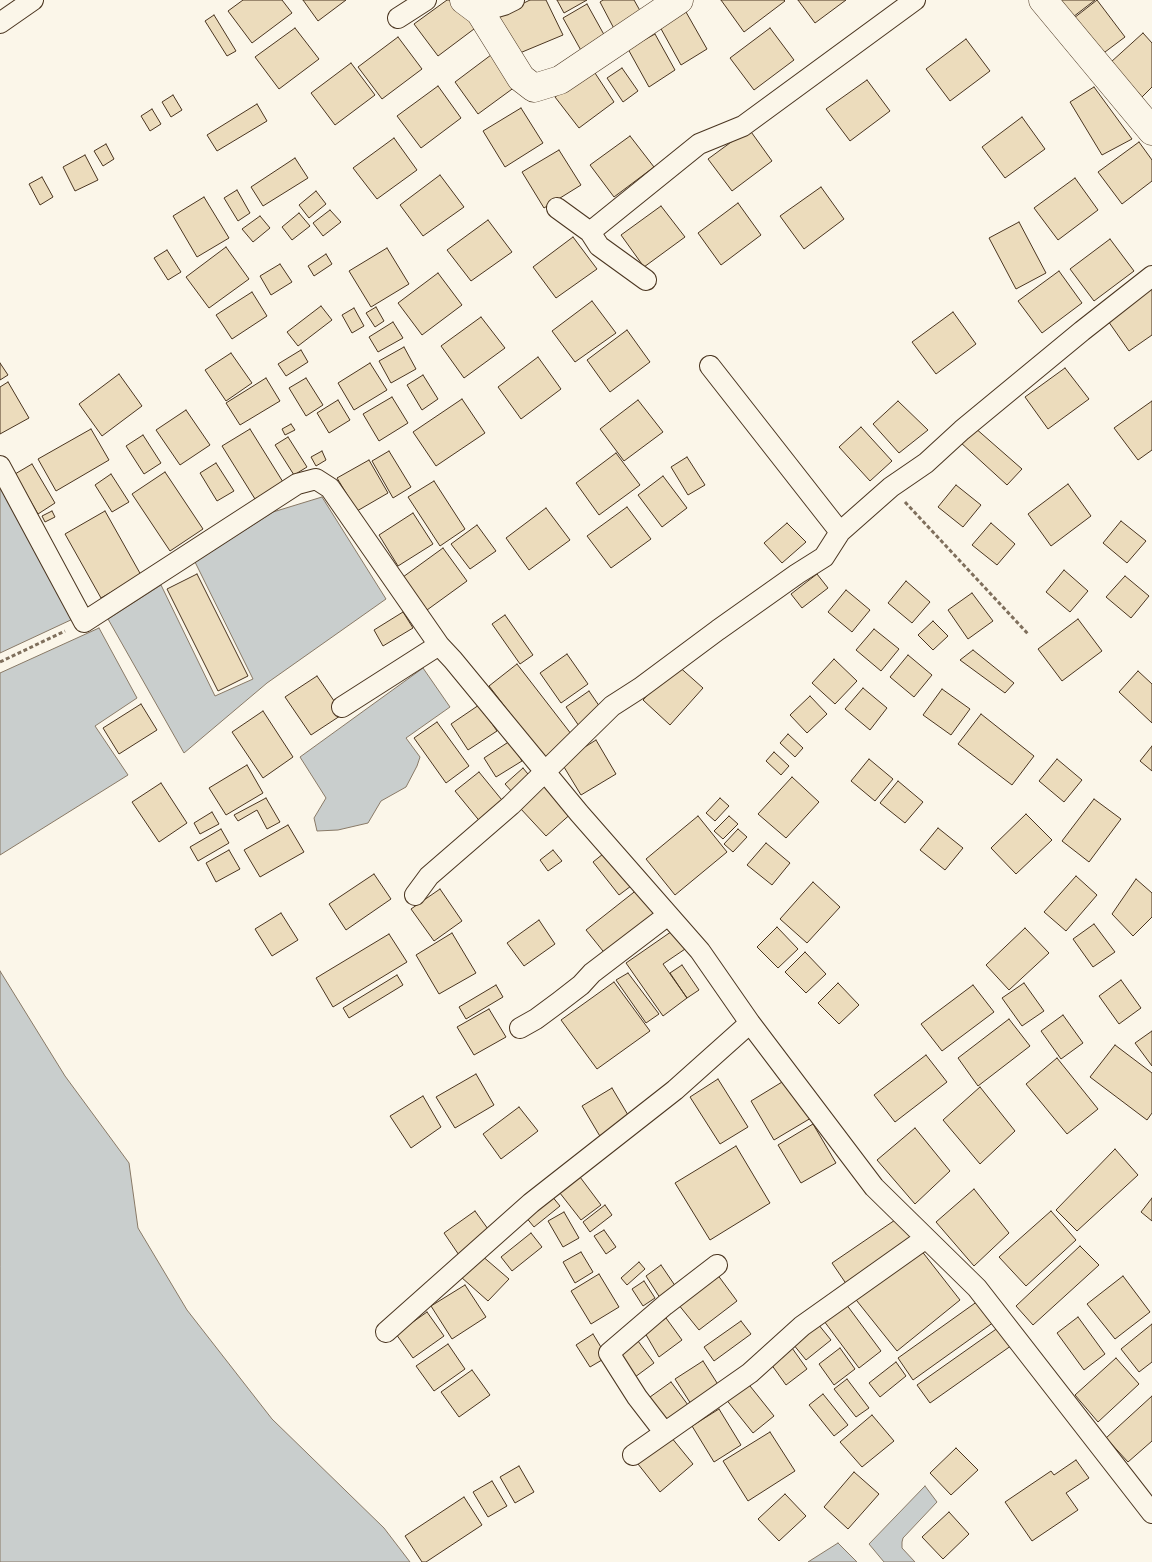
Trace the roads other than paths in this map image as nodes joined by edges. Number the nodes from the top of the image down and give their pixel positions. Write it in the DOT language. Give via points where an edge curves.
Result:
graph roads {
  1 [pos="34,0"];
  2 [pos="426,0"];
  3 [pos="514,0"];
  4 [pos="679,0"];
  5 [pos="915,0"];
  6 [pos="1042,0"];
  7 [pos="472,6"];
  8 [pos="398,18"];
  9 [pos="0,23"];
  10 [pos="1152,130"];
  11 [pos="557,208"];
  12 [pos="590,232"];
  13 [pos="1152,276"];
  14 [pos="646,280"];
  15 [pos="710,366"];
  16 [pos="0,466"];
  17 [pos="840,532"];
  18 [pos="439,645"];
  19 [pos="342,707"];
  20 [pos="545,772"];
  21 [pos="415,895"];
  22 [pos="668,915"];
  23 [pos="750,1023"];
  24 [pos="520,1028"];
  25 [pos="926,1238"];
  26 [pos="718,1265"];
  27 [pos="386,1332"];
  28 [pos="664,1432"];
  29 [pos="633,1455"];
  30 [pos="1152,1513"];
  1 -- 9 [label="street"];
  2 -- 8 [label="street"];
  3 -- 7 [label="street"];
  4 -- 7 [label="street" via="560,80 534,88 521,78"];
  5 -- 12 [label="street" via="743,126 699,144"];
  6 -- 10 [label="street"];
  11 -- 12 [label="street"];
  12 -- 14 [label="street" via="599,246"];
  13 -- 17 [label="street"];
  15 -- 17 [label="street"];
  16 -- 18 [label="street" via="84,622 297,484 316,478 330,488"];
  17 -- 20 [label="street" via="824,557 612,706"];
  18 -- 19 [label="street"];
  18 -- 20 [label="street"];
  20 -- 21 [label="street" via="430,876"];
  20 -- 22 [label="street"];
  22 -- 23 [label="street" via="700,951"];
  22 -- 24 [label="street" via="536,1020"];
  23 -- 25 [label="street" via="874,1187"];
  23 -- 27 [label="street" via="675,1090 531,1203"];
  25 -- 28 [label="street" via="802,1326 750,1373"];
  25 -- 30 [label="street" via="977,1288"];
  26 -- 28 [label="street" via="609,1353"];
  28 -- 29 [label="street"];
}
